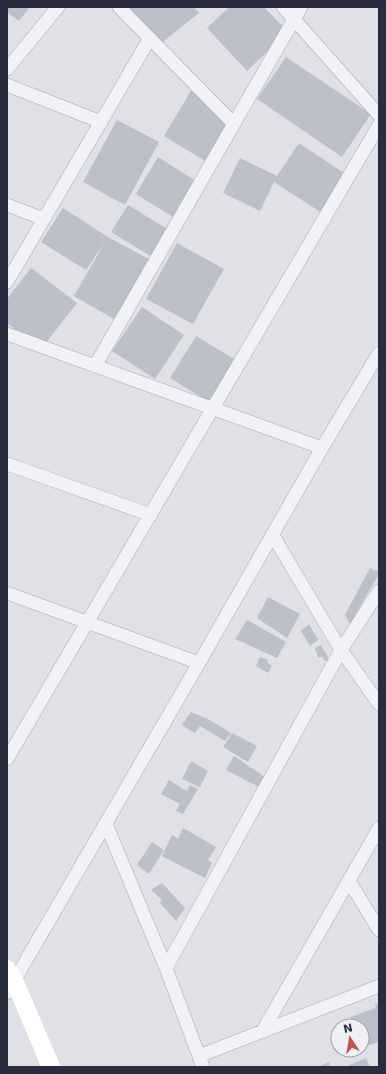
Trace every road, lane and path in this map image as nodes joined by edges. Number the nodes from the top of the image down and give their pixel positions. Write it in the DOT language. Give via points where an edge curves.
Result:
graph roads {
  1 [pos="58,7"];
  2 [pos="119,7"];
  3 [pos="282,7"];
  4 [pos="302,7"];
  5 [pos="294,20"];
  6 [pos="150,38"];
  7 [pos="7,69"];
  8 [pos="7,85"];
  9 [pos="379,115"];
  10 [pos="101,122"];
  11 [pos="234,124"];
  12 [pos="379,125"];
  13 [pos="7,205"];
  14 [pos="44,219"];
  15 [pos="7,282"];
  16 [pos="7,334"];
  17 [pos="379,353"];
  18 [pos="95,366"];
  19 [pos="213,409"];
  20 [pos="322,448"];
  21 [pos="7,464"];
  22 [pos="150,515"];
  23 [pos="272,534"];
  24 [pos="379,591"];
  25 [pos="7,593"];
  26 [pos="88,621"];
  27 [pos="341,650"];
  28 [pos="199,663"];
  29 [pos="379,704"];
  30 [pos="7,759"];
  31 [pos="106,824"];
  32 [pos="379,828"];
  33 [pos="348,881"];
  34 [pos="379,930"];
  35 [pos="166,968"];
  36 [pos="9,981"];
  37 [pos="379,986"];
  38 [pos="262,1032"];
  39 [pos="201,1062"];
  40 [pos="51,1067"];
  1 -- 7 [label="street"];
  2 -- 6 [label="street"];
  3 -- 5 [label="street"];
  4 -- 5 [label="street"];
  5 -- 9 [label="street"];
  5 -- 11 [label="street"];
  6 -- 10 [label="street"];
  6 -- 11 [label="street"];
  8 -- 10 [label="street"];
  10 -- 14 [label="street"];
  11 -- 18 [label="street"];
  12 -- 19 [label="street"];
  13 -- 14 [label="street"];
  14 -- 15 [label="street"];
  16 -- 18 [label="street"];
  17 -- 20 [label="street"];
  18 -- 19 [label="street"];
  19 -- 20 [label="street"];
  19 -- 22 [label="street"];
  20 -- 23 [label="street"];
  21 -- 22 [label="street"];
  22 -- 26 [label="street"];
  23 -- 27 [label="street"];
  23 -- 28 [label="street"];
  24 -- 27 [label="street"];
  25 -- 26 [label="street"];
  26 -- 28 [label="street"];
  26 -- 30 [label="street"];
  27 -- 29 [label="street"];
  27 -- 35 [label="street"];
  28 -- 31 [label="street"];
  31 -- 35 [label="street"];
  31 -- 36 [label="street"];
  32 -- 33 [label="street"];
  33 -- 34 [label="street"];
  33 -- 38 [label="street"];
  35 -- 39 [label="street"];
  36 -- 40 [label="main road"];
  37 -- 38 [label="street"];
  38 -- 39 [label="street"];
}
